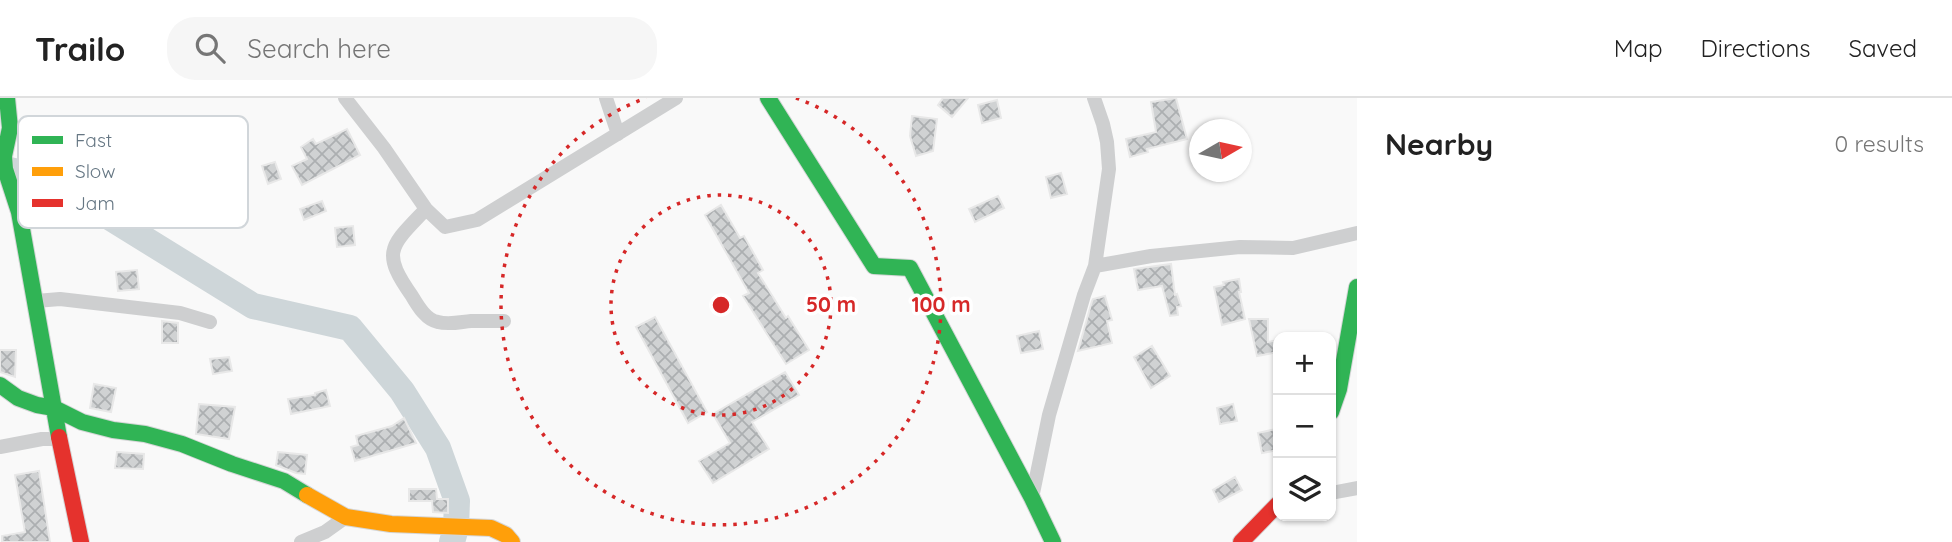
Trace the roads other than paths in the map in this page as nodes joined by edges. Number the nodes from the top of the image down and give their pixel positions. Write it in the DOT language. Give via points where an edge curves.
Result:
graph roads {
  1 [pos="7,98"];
  2 [pos="345,98"];
  3 [pos="606,98"];
  4 [pos="676,98"];
  5 [pos="768,98"];
  6 [pos="1094,98"];
  7 [pos="618,134"];
  8 [pos="18,209"];
  9 [pos="426,209"];
  10 [pos="22,228"];
  11 [pos="1357,233"];
  12 [pos="1095,266"];
  13 [pos="1357,287"];
  14 [pos="36,301"];
  15 [pos="504,321"];
  16 [pos="210,322"];
  17 [pos="0,385"];
  18 [pos="1336,398"];
  19 [pos="54,408"];
  20 [pos="57,439"];
  21 [pos="0,447"];
  22 [pos="1357,488"];
  23 [pos="1336,493"];
  24 [pos="1032,498"];
  25 [pos="1273,509"];
  26 [pos="346,517"];
  27 [pos="81,542"];
  28 [pos="301,542"];
  29 [pos="512,542"];
  30 [pos="1053,542"];
  31 [pos="1241,542"];
  1 -- 8 [label="street" via="10,128 5,169"];
  2 -- 9 [label="street"];
  3 -- 7 [label="street"];
  4 -- 7 [label="street"];
  5 -- 24 [label="street" via="874,266 910,268"];
  6 -- 12 [label="street" via="1105,133 1109,169"];
  7 -- 9 [label="street" via="477,220 444,227"];
  9 -- 15 [label="street" via="393,250 394,269 410,294 435,322"];
  10 -- 14 [label="street"];
  11 -- 12 [label="street" via="1293,248 1240,247"];
  12 -- 24 [label="street" via="1049,415"];
  13 -- 18 [label="street"];
  14 -- 16 [label="street" via="60,299 180,313"];
  14 -- 19 [label="street"];
  17 -- 19 [label="street" via="18,398"];
  19 -- 20 [label="street"];
  19 -- 26 [label="street" via="82,422 145,433 284,481"];
  20 -- 21 [label="street"];
  20 -- 27 [label="street"];
  22 -- 23 [label="street"];
  24 -- 30 [label="street"];
  25 -- 31 [label="street"];
  26 -- 28 [label="street"];
  26 -- 29 [label="street" via="391,524 494,528"];
}
